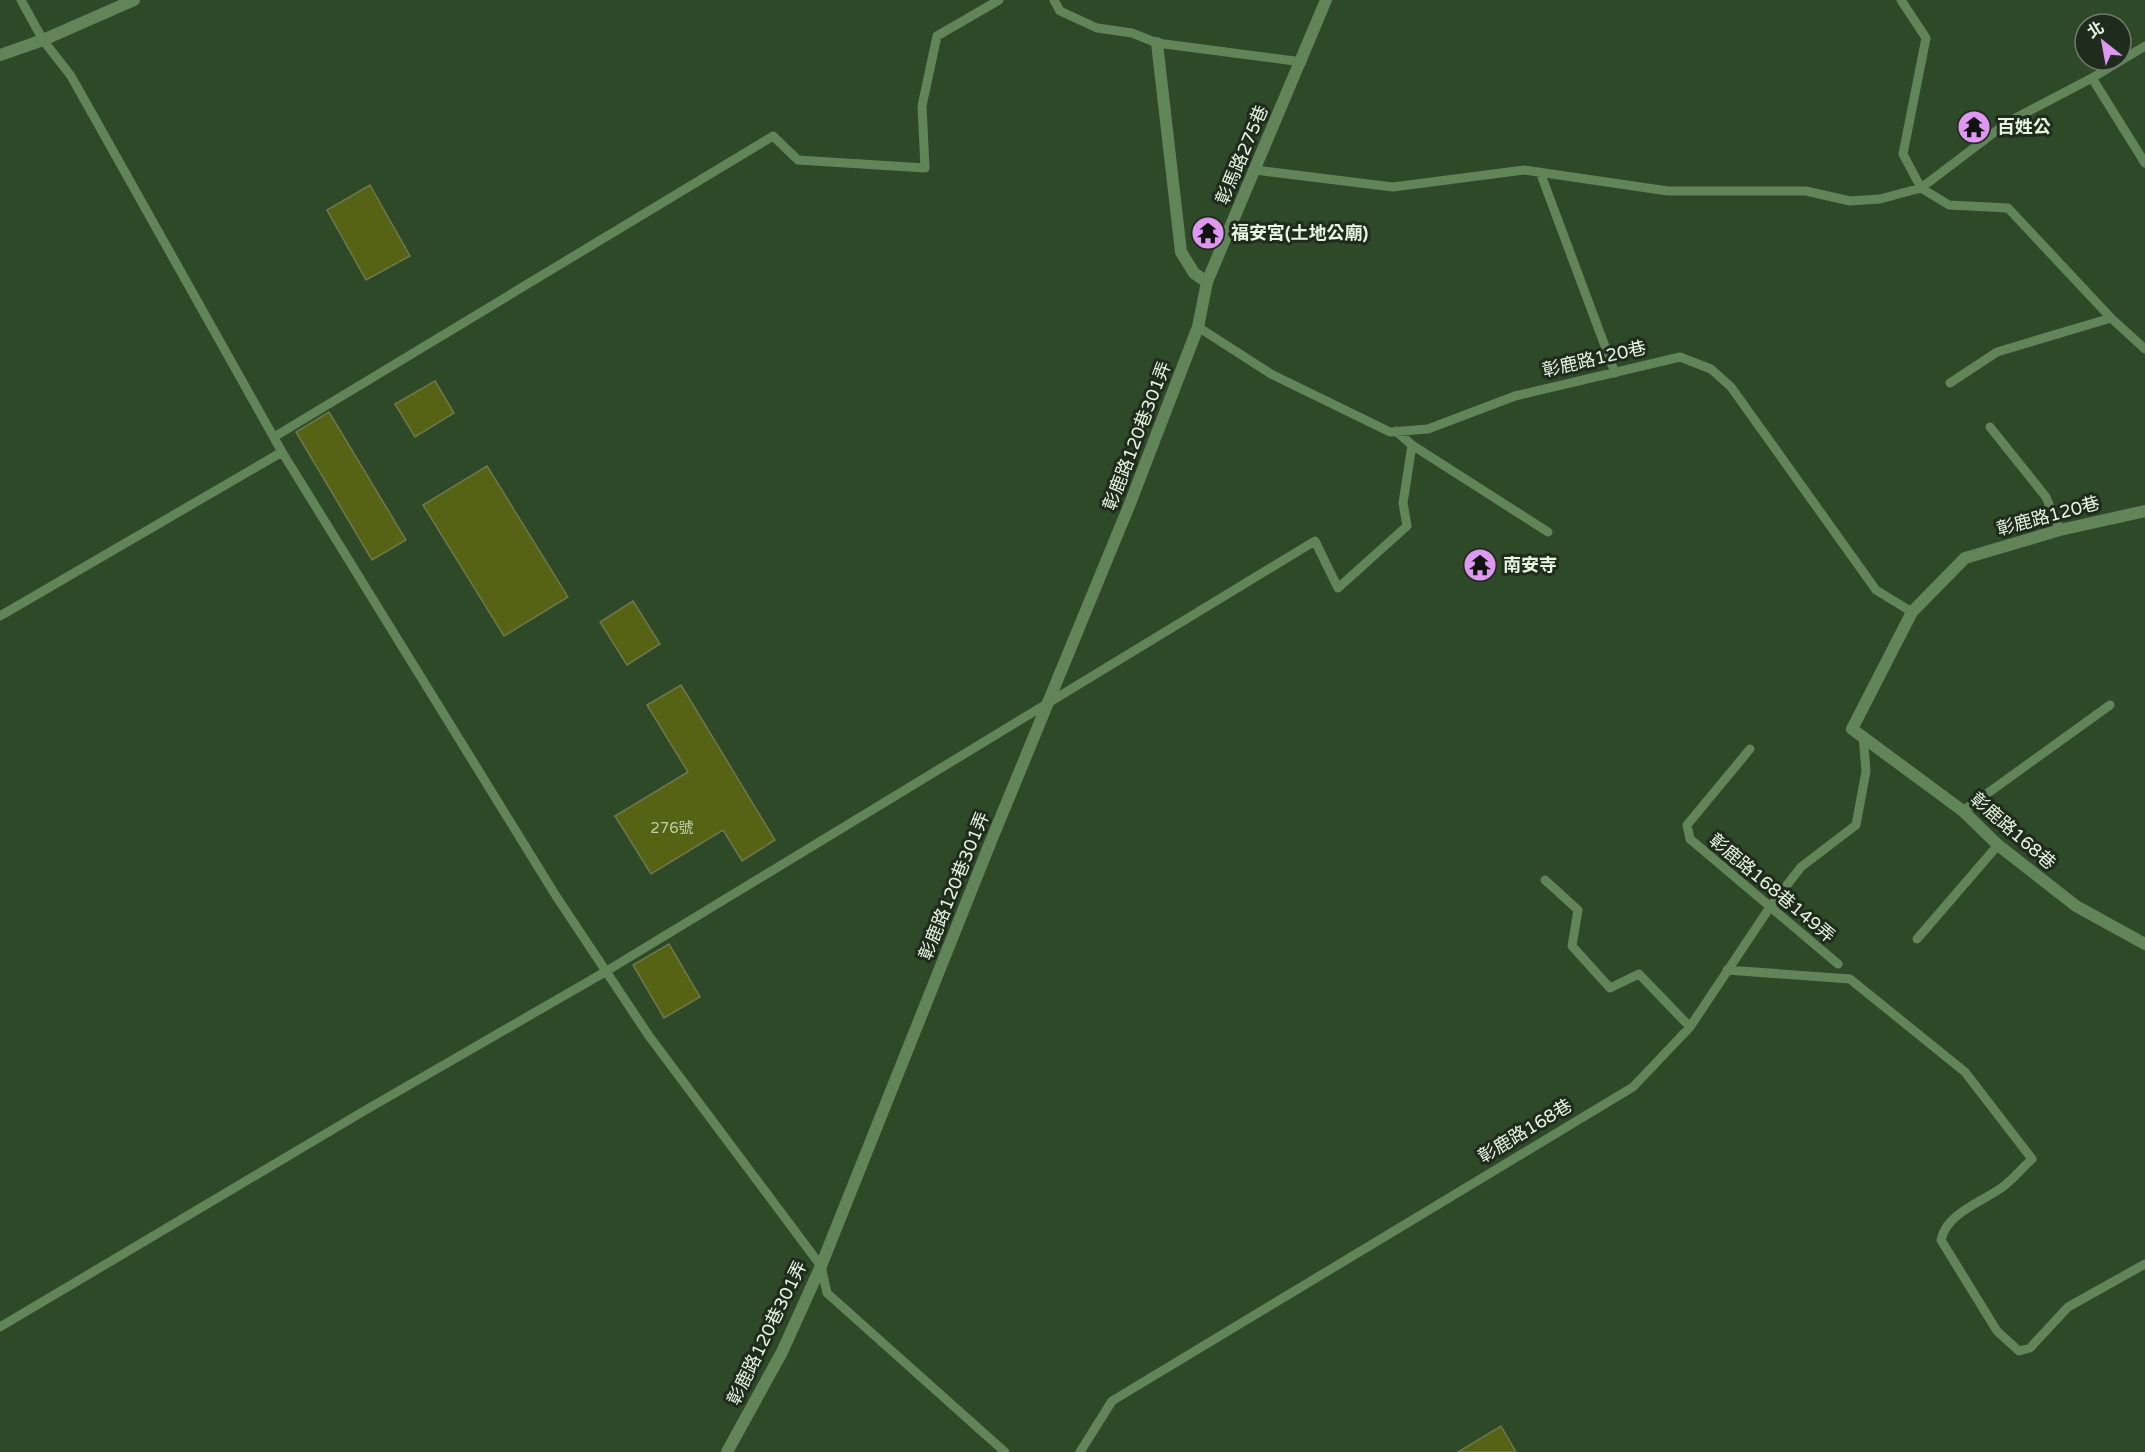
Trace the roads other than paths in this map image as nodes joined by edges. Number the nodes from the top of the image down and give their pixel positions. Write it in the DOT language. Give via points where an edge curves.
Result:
graph roads {
  1 [pos="21,0"];
  2 [pos="134,0"];
  3 [pos="999,0"];
  4 [pos="1054,0"];
  5 [pos="1326,0"];
  6 [pos="1901,0"];
  7 [pos="44,40"];
  8 [pos="1157,43"];
  9 [pos="2145,46"];
  10 [pos="0,55"];
  11 [pos="1302,62"];
  12 [pos="2092,78"];
  13 [pos="2145,163"];
  14 [pos="1255,171"];
  15 [pos="1540,172"];
  16 [pos="1921,188"];
  17 [pos="1207,282"];
  18 [pos="2111,318"];
  19 [pos="1198,327"];
  20 [pos="2145,349"];
  21 [pos="1615,373"];
  22 [pos="1950,382"];
  23 [pos="1990,427"];
  24 [pos="1396,431"];
  25 [pos="274,437"];
  26 [pos="1412,445"];
  27 [pos="282,452"];
  28 [pos="2145,511"];
  29 [pos="2060,530"];
  30 [pos="1548,532"];
  31 [pos="1912,612"];
  32 [pos="0,616"];
  33 [pos="1047,703"];
  34 [pos="2110,705"];
  35 [pos="1858,732"];
  36 [pos="1750,749"];
  37 [pos="1963,811"];
  38 [pos="1998,845"];
  39 [pos="1545,880"];
  40 [pos="1770,907"];
  41 [pos="1917,939"];
  42 [pos="2145,944"];
  43 [pos="1838,964"];
  44 [pos="1727,970"];
  45 [pos="605,972"];
  46 [pos="1690,1027"];
  47 [pos="2145,1264"];
  48 [pos="821,1266"];
  49 [pos="0,1327"];
  50 [pos="727,1452"];
  51 [pos="1005,1452"];
  52 [pos="1080,1452"];
  1 -- 7 [label="lane"];
  2 -- 7 [label="street"];
  3 -- 25 [label="lane" via="937,36 922,106 925,168 798,160 773,136"];
  4 -- 8 [label="lane" via="1060,11 1097,28 1132,33"];
  5 -- 11 [label="street, 彰馬路275巷"];
  6 -- 16 [label="lane" via="1926,38 1903,154"];
  7 -- 10 [label="street"];
  7 -- 25 [label="lane" via="70,76"];
  8 -- 11 [label="lane"];
  8 -- 17 [label="street" via="1181,252 1194,273"];
  9 -- 12 [label="lane"];
  11 -- 14 [label="street, 彰馬路275巷"];
  12 -- 13 [label="lane"];
  12 -- 16 [label="lane" via="2008,122"];
  14 -- 15 [label="lane" via="1393,188 1524,170"];
  14 -- 17 [label="street, 彰馬路275巷"];
  15 -- 16 [label="lane" via="1668,191 1806,191 1850,201 1902,195"];
  15 -- 21 [label="lane"];
  16 -- 18 [label="lane" via="1949,205 2008,208"];
  17 -- 19 [label="street, 彰馬路275巷"];
  18 -- 20 [label="lane"];
  18 -- 22 [label="lane" via="1997,352"];
  19 -- 24 [label="lane, 彰鹿路120巷" via="1271,374 1390,432"];
  19 -- 33 [label="street, 彰鹿路120巷301弄"];
  21 -- 24 [label="lane, 彰鹿路120巷" via="1515,396 1428,429"];
  21 -- 31 [label="lane, 彰鹿路120巷" via="1680,357 1711,369 1731,387 1876,590"];
  23 -- 29 [label="lane" via="2046,497"];
  24 -- 26 [label="lane"];
  25 -- 27 [label="lane"];
  26 -- 30 [label="lane"];
  26 -- 33 [label="lane" via="1403,503 1407,526 1338,588 1316,541"];
  27 -- 32 [label="lane"];
  27 -- 45 [label="lane"];
  28 -- 29 [label="street, 彰鹿路120巷"];
  29 -- 31 [label="street, 彰鹿路120巷" via="1965,558"];
  31 -- 35 [label="street, 彰鹿路120巷"];
  33 -- 45 [label="lane"];
  33 -- 48 [label="street, 彰鹿路120巷301弄"];
  34 -- 37 [label="lane"];
  35 -- 37 [label="street, 彰鹿路168巷"];
  35 -- 40 [label="lane, 彰鹿路168巷" via="1866,771 1856,825 1801,867"];
  36 -- 40 [label="lane, 彰鹿路168巷149弄" via="1687,825 1687,831 1690,839"];
  37 -- 38 [label="street, 彰鹿路168巷"];
  38 -- 41 [label="lane"];
  38 -- 42 [label="street, 彰鹿路168巷" via="2076,906"];
  39 -- 46 [label="lane" via="1578,910 1572,946 1610,988 1639,974"];
  40 -- 43 [label="lane, 彰鹿路168巷149弄"];
  40 -- 44 [label="lane, 彰鹿路168巷"];
  44 -- 46 [label="lane, 彰鹿路168巷"];
  44 -- 47 [label="lane" via="1850,979 1965,1072 2032,1159 2004,1186 1943,1229 1941,1240 1997,1330 2019,1352 2030,1348 2068,1306"];
  45 -- 48 [label="lane"];
  45 -- 49 [label="lane"];
  46 -- 52 [label="lane, 彰鹿路168巷" via="1633,1087 1112,1401"];
  48 -- 50 [label="street, 彰鹿路120巷301弄" via="782,1352"];
  48 -- 51 [label="lane" via="828,1293"];
}
